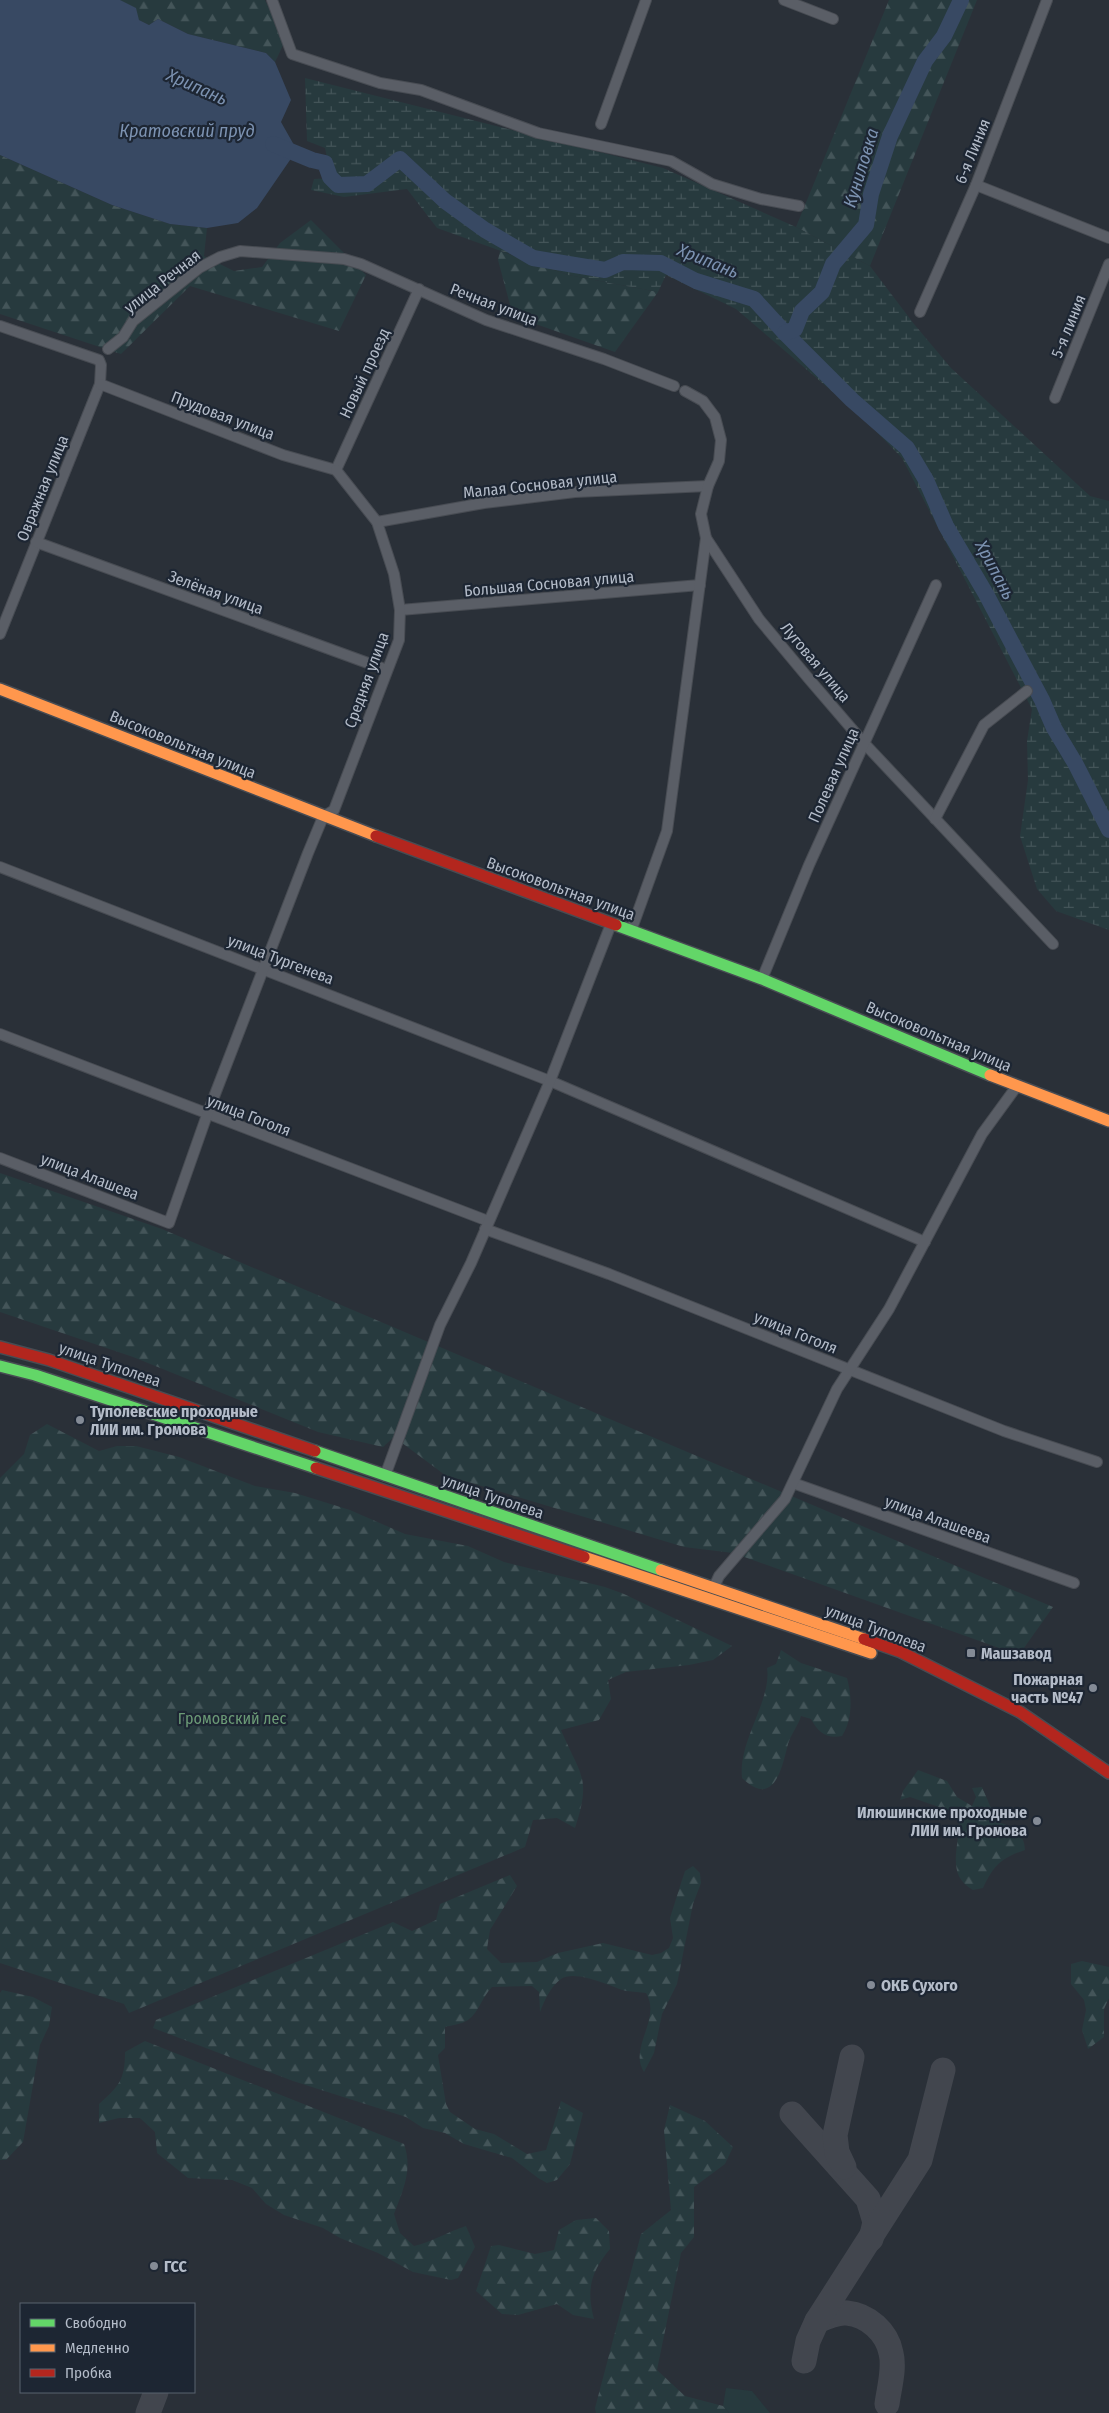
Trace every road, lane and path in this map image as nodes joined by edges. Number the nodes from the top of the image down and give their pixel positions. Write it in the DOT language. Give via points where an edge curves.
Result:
graph roads {
  1 [pos="272,0"];
  2 [pos="646,0"];
  3 [pos="784,0"];
  4 [pos="1047,0"];
  5 [pos="833,19"];
  6 [pos="601,124"];
  7 [pos="976,185"];
  8 [pos="798,206"];
  9 [pos="1109,238"];
  10 [pos="303,256"];
  11 [pos="1109,264"];
  12 [pos="419,289"];
  13 [pos="920,312"];
  14 [pos="0,326"];
  15 [pos="108,349"];
  16 [pos="100,384"];
  17 [pos="674,386"];
  18 [pos="685,391"];
  19 [pos="1055,398"];
  20 [pos="336,470"];
  21 [pos="708,486"];
  22 [pos="377,522"];
  23 [pos="706,538"];
  24 [pos="36,542"];
  25 [pos="700,585"];
  26 [pos="936,585"];
  27 [pos="400,610"];
  28 [pos="0,634"];
  29 [pos="387,670"];
  30 [pos="0,689"];
  31 [pos="1028,690"];
  32 [pos="864,742"];
  33 [pos="323,817"];
  34 [pos="935,818"];
  35 [pos="0,867"];
  36 [pos="611,924"];
  37 [pos="631,931"];
  38 [pos="1053,944"];
  39 [pos="264,969"];
  40 [pos="762,979"];
  41 [pos="0,1034"];
  42 [pos="550,1081"];
  43 [pos="1016,1086"];
  44 [pos="207,1115"];
  45 [pos="1109,1121"];
  46 [pos="0,1158"];
  47 [pos="168,1223"];
  48 [pos="487,1225"];
  49 [pos="925,1242"];
  50 [pos="0,1347"];
  51 [pos="0,1366"];
  52 [pos="848,1369"];
  53 [pos="1097,1462"];
  54 [pos="385,1476"];
  55 [pos="793,1483"];
  56 [pos="1074,1583"];
  57 [pos="714,1587"];
  58 [pos="972,1686"];
  59 [pos="1109,1773"];
  1 -- 8 [label="street" via="292,54 380,84 421,90 538,133 671,161 712,184"];
  2 -- 6 [label="street"];
  3 -- 5 [label="street"];
  4 -- 7 [label="street, 6-я Линия"];
  7 -- 9 [label="street"];
  7 -- 13 [label="street, 6-я Линия"];
  10 -- 12 [label="street, Речная улица" via="344,259"];
  10 -- 15 [label="street, улица Речная" via="240,251 220,257 199,268 133,321 123,337"];
  11 -- 19 [label="street, 5-я линия"];
  12 -- 17 [label="street, Речная улица" via="486,320"];
  12 -- 20 [label="street, Новый проезд"];
  14 -- 16 [label="street, Овражная улица" via="99,360"];
  16 -- 20 [label="street, Прудовая улица" via="283,455"];
  16 -- 24 [label="street, Овражная улица"];
  18 -- 21 [label="street" via="704,401 715,417 722,440 719,461"];
  20 -- 22 [label="street, Средняя улица"];
  21 -- 22 [label="street, Малая Сосновая улица" via="575,492 484,503"];
  21 -- 23 [label="street" via="701,514"];
  22 -- 27 [label="street, Средняя улица" via="394,574"];
  23 -- 25 [label="street"];
  23 -- 32 [label="street, Луговая улица" via="759,618"];
  24 -- 28 [label="street, Овражная улица"];
  24 -- 29 [label="street, Зелёная улица"];
  25 -- 27 [label="street, Большая Сосновая улица"];
  25 -- 37 [label="street" via="667,831"];
  26 -- 32 [label="street, Полевая улица"];
  27 -- 29 [label="street, Средняя улица" via="399,640"];
  29 -- 33 [label="street, Средняя улица" via="334,810"];
  30 -- 33 [label="main road, Высоковольтная улица"];
  31 -- 34 [label="street" via="984,725"];
  32 -- 34 [label="street, Луговая улица"];
  32 -- 40 [label="street, Полевая улица"];
  33 -- 36 [label="main road, Высоковольтная улица"];
  33 -- 39 [label="street, Средняя улица"];
  34 -- 38 [label="street, Луговая улица"];
  35 -- 39 [label="street, улица Тургенева"];
  36 -- 37 [label="main road, Высоковольтная улица"];
  36 -- 42 [label="street"];
  37 -- 40 [label="main road, Высоковольтная улица"];
  39 -- 42 [label="street, улица Тургенева"];
  39 -- 44 [label="street, Средняя улица"];
  40 -- 43 [label="main road, Высоковольтная улица"];
  41 -- 44 [label="street, улица Гоголя"];
  42 -- 48 [label="street"];
  42 -- 49 [label="street, улица Тургенева"];
  43 -- 45 [label="main road, Высоковольтная улица"];
  43 -- 49 [label="street" via="982,1134"];
  44 -- 47 [label="street, Средняя улица"];
  44 -- 48 [label="street, улица Гоголя"];
  46 -- 47 [label="street, улица Алашева"];
  48 -- 52 [label="street, улица Гоголя"];
  48 -- 54 [label="street" via="440,1326"];
  49 -- 52 [label="street" via="889,1309"];
  50 -- 54 [label="main road, улица Туполева" via="49,1360"];
  51 -- 58 [label="main road, улица Туполева"];
  52 -- 53 [label="street, улица Гоголя" via="1004,1431"];
  52 -- 55 [label="street"];
  54 -- 57 [label="main road, улица Туполева"];
  55 -- 56 [label="street, улица Алашеева"];
  55 -- 57 [label="street" via="785,1498 719,1576"];
  57 -- 58 [label="main road, улица Туполева" via="901,1652"];
  58 -- 59 [label="main road, улица Туполева" via="1050,1731"];
}
